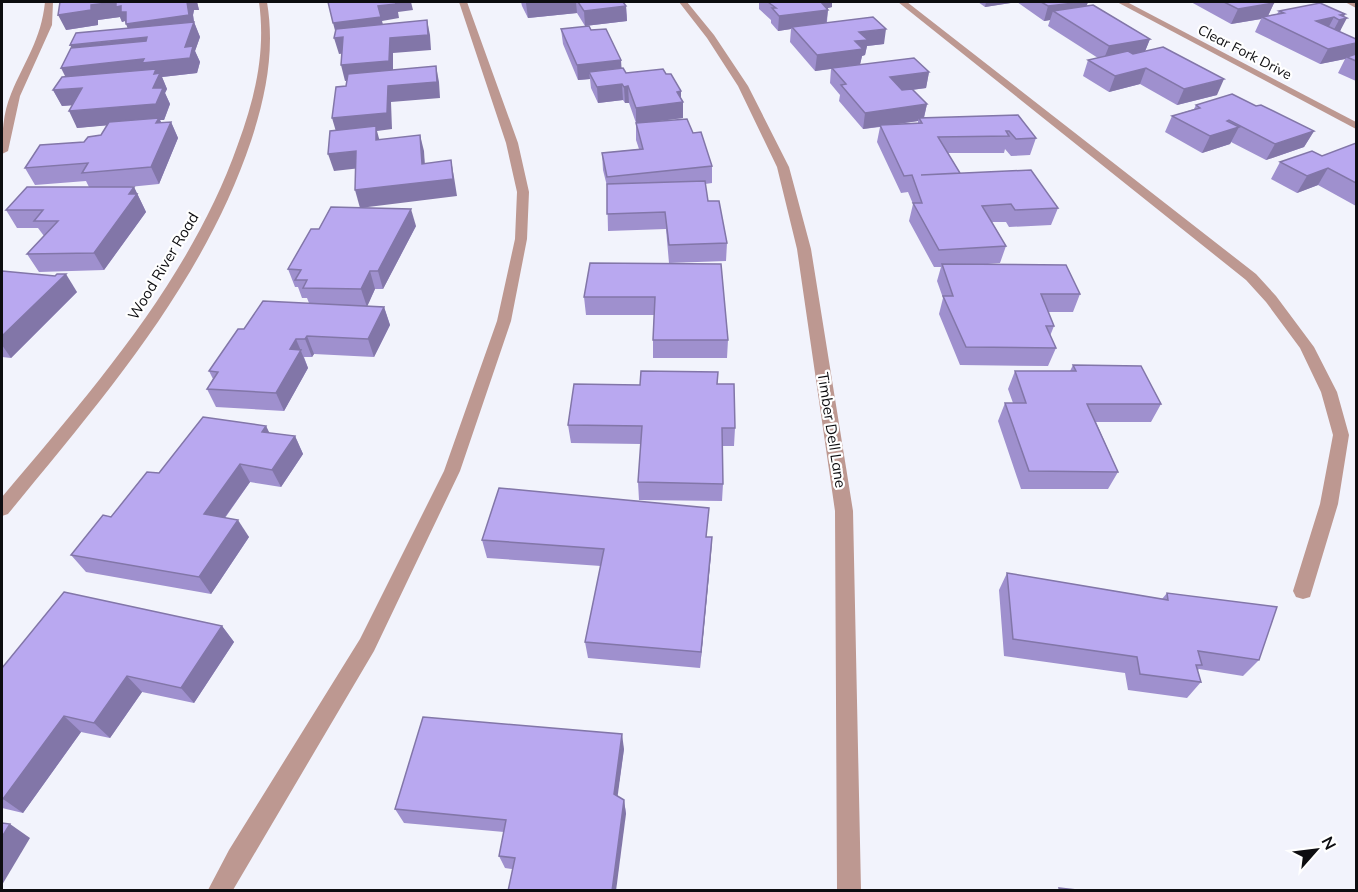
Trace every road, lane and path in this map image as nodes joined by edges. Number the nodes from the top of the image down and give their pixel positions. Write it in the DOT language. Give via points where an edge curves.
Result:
graph roads {
  1 [pos="49,2"];
  2 [pos="263,2"];
  3 [pos="463,2"];
  4 [pos="683,2"];
  5 [pos="902,2"];
  6 [pos="1121,2"];
  7 [pos="1349,2"];
  8 [pos="1356,5"];
  9 [pos="1356,126"];
  10 [pos="2,151"];
  11 [pos="2,509"];
  12 [pos="1303,591"];
  13 [pos="220,891"];
  14 [pos="849,891"];
  1 -- 10 [label="street" via="47,25 15,96"];
  2 -- 11 [label="street, Wood River Road" via="267,20 261,92 244,151 202,239 123,362"];
  3 -- 13 [label="street" via="512,143 522,192 521,239 504,321 452,471 367,645"];
  4 -- 14 [label="street, Timber Dell Lane" via="743,86 783,167 804,249 844,511"];
  5 -- 12 [label="street" via="1251,277 1307,347 1329,392 1341,435 1329,504"];
  6 -- 9 [label="street, Clear Fork Drive"];
  7 -- 8 [label="street"];
}
